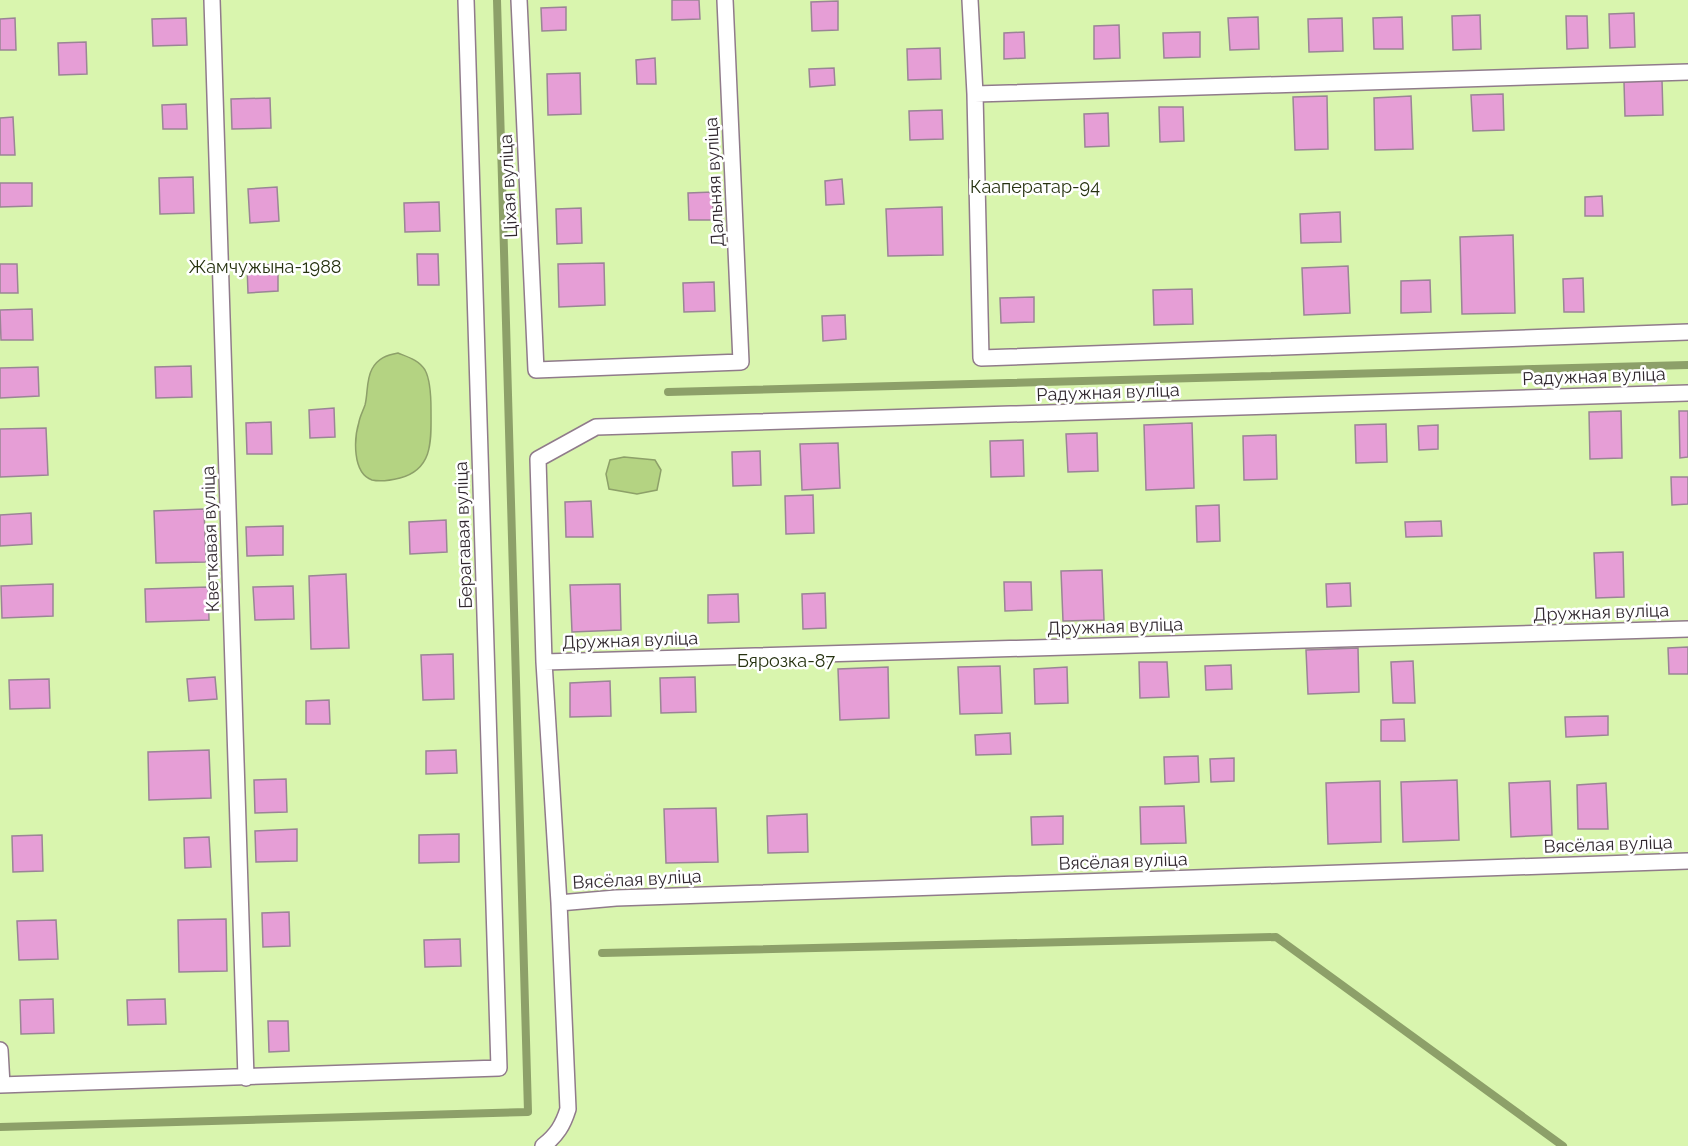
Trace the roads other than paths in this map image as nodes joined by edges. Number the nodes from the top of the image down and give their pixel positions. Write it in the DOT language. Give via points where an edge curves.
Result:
graph roads {
  1 [pos="212,0"];
  2 [pos="466,0"];
  3 [pos="519,0"];
  4 [pos="725,0"];
  5 [pos="970,0"];
  6 [pos="1688,72"];
  7 [pos="975,94"];
  8 [pos="1688,332"];
  9 [pos="741,362"];
  10 [pos="1688,393"];
  11 [pos="1688,629"];
  12 [pos="544,662"];
  13 [pos="1672,861"];
  14 [pos="1688,861"];
  15 [pos="1688,874"];
  16 [pos="559,903"];
  17 [pos="0,1050"];
  18 [pos="246,1077"];
  19 [pos="1,1085"];
  20 [pos="543,1146"];
  1 -- 18 [label="lane, Кветкавая вуліца"];
  2 -- 18 [label="lane, Берагавая вуліца" via="500,1068"];
  3 -- 9 [label="lane, Ціхая вуліца" via="536,370"];
  4 -- 9 [label="lane, Дальняя вуліца"];
  5 -- 7 [label="lane"];
  6 -- 7 [label="lane"];
  7 -- 8 [label="lane" via="981,358"];
  10 -- 12 [label="lane, Радужная вуліца" via="596,427 538,459"];
  11 -- 12 [label="lane, Дружная вуліца"];
  12 -- 16 [label="lane"];
  13 -- 14 [label="lane, Вясёлая вуліца"];
  13 -- 15 [label="lane"];
  13 -- 16 [label="lane, Вясёлая вуліца" via="651,896"];
  16 -- 20 [label="lane" via="568,1108 564,1124"];
  17 -- 19 [label="lane"];
  18 -- 19 [label="lane"];
}
